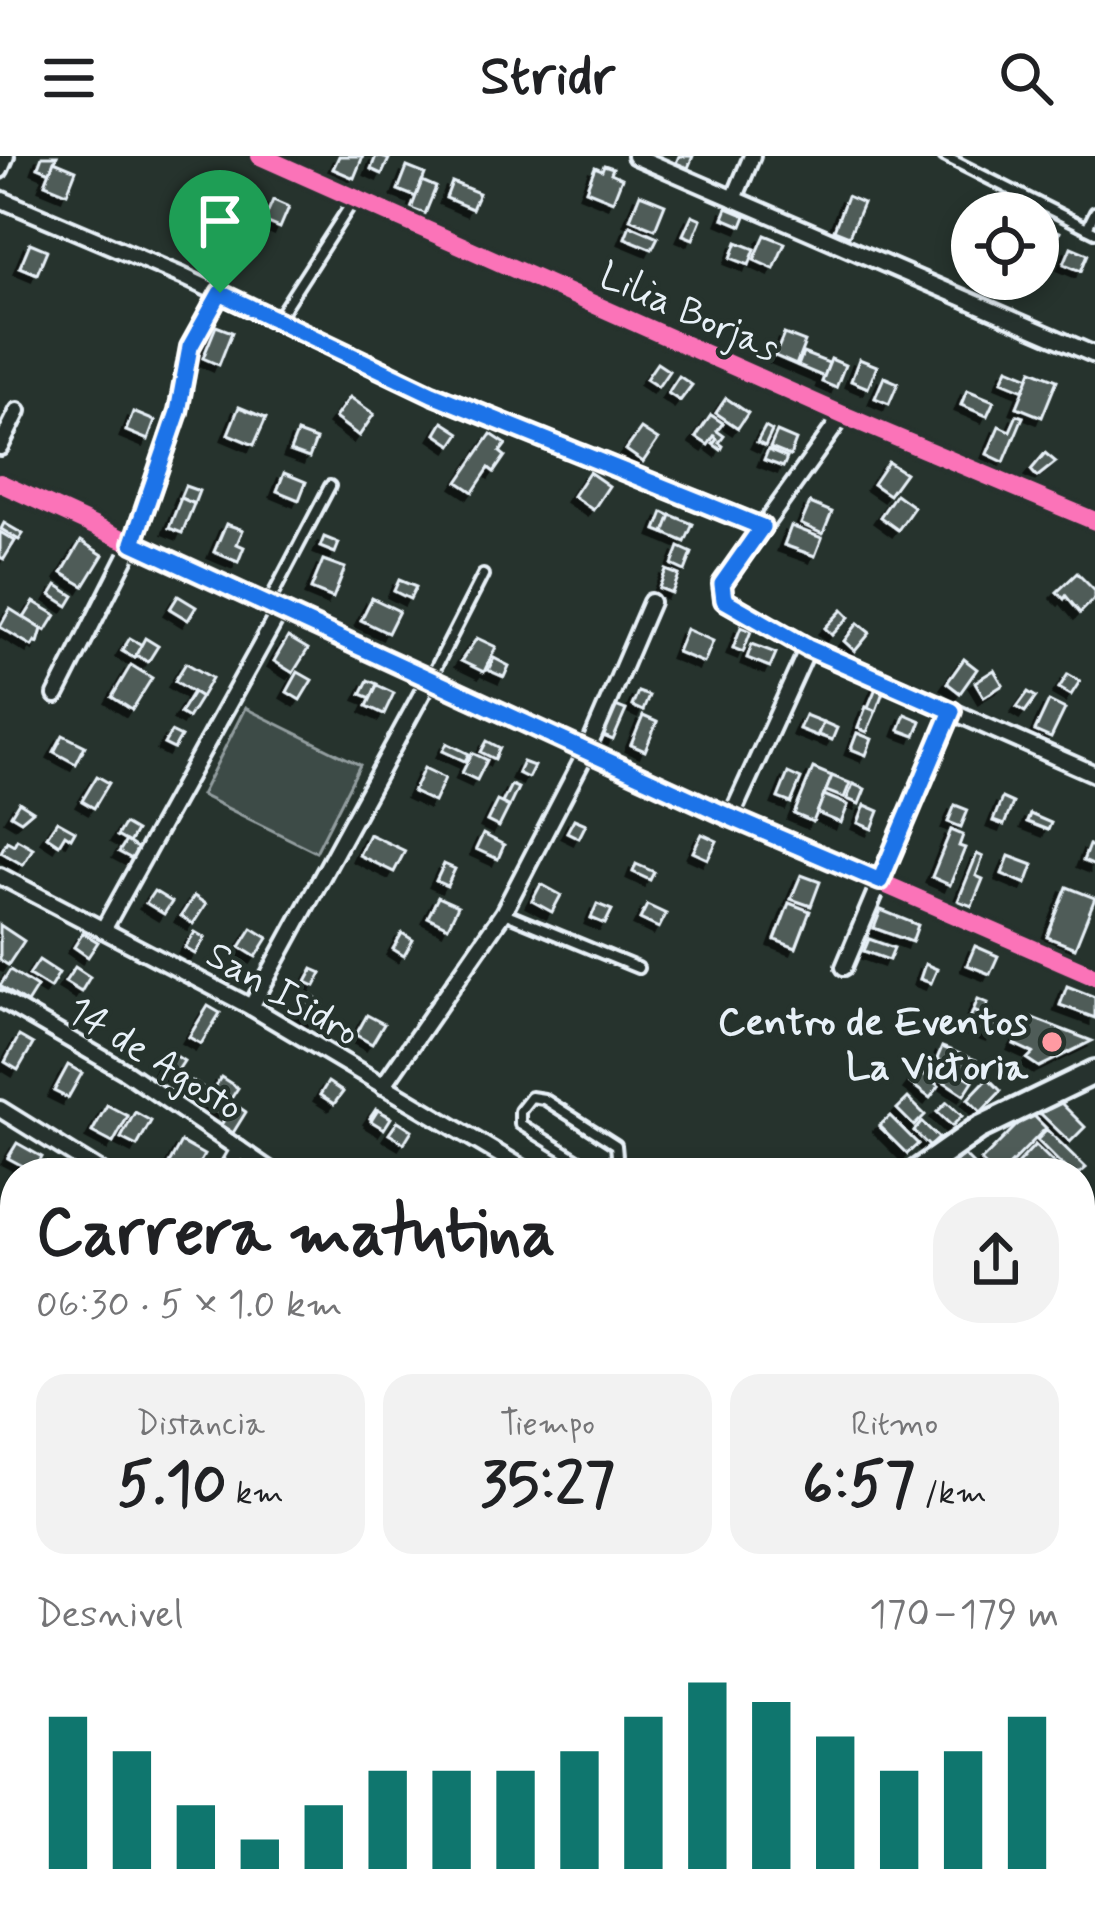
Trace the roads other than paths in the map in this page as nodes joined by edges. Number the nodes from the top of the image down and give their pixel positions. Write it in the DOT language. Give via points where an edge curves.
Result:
graph roads {
  1 [pos="6,156"];
  2 [pos="260,156"];
  3 [pos="635,156"];
  4 [pos="752,156"];
  5 [pos="944,156"];
  6 [pos="0,170"];
  7 [pos="356,198"];
  8 [pos="0,199"];
  9 [pos="734,199"];
  10 [pos="1095,212"];
  11 [pos="1091,230"];
  12 [pos="220,293"];
  13 [pos="277,321"];
  14 [pos="1095,355"];
  15 [pos="18,411"];
  16 [pos="843,415"];
  17 [pos="0,447"];
  18 [pos="0,483"];
  19 [pos="330,486"];
  20 [pos="1095,521"];
  21 [pos="762,527"];
  22 [pos="133,543"];
  23 [pos="483,574"];
  24 [pos="651,602"];
  25 [pos="275,607"];
  26 [pos="808,648"];
  27 [pos="431,677"];
  28 [pos="56,695"];
  29 [pos="952,711"];
  30 [pos="587,751"];
  31 [pos="1095,774"];
  32 [pos="730,817"];
  33 [pos="0,876"];
  34 [pos="880,881"];
  35 [pos="503,913"];
  36 [pos="104,930"];
  37 [pos="844,967"];
  38 [pos="638,968"];
  39 [pos="1095,976"];
  40 [pos="0,999"];
  41 [pos="251,1007"];
  42 [pos="1095,1072"];
  43 [pos="383,1087"];
  44 [pos="0,1109"];
  45 [pos="238,1149"];
  46 [pos="79,1158"];
  47 [pos="233,1158"];
  48 [pos="252,1158"];
  49 [pos="505,1158"];
  50 [pos="578,1158"];
  51 [pos="615,1158"];
  52 [pos="937,1158"];
  1 -- 6 [label="street"];
  2 -- 7 [label="street, Lilia Borjas"];
  3 -- 9 [label="street"];
  4 -- 9 [label="street"];
  5 -- 11 [label="lane"];
  7 -- 13 [label="lane"];
  7 -- 16 [label="street, Lilia Borjas"];
  8 -- 12 [label="street"];
  9 -- 14 [label="street"];
  10 -- 11 [label="lane"];
  12 -- 13 [label="street"];
  12 -- 22 [label="street" via="190,347 178,412"];
  13 -- 21 [label="street" via="432,394"];
  15 -- 17 [label="street"];
  16 -- 20 [label="street, Lilia Borjas"];
  16 -- 21 [label="street"];
  18 -- 22 [label="street"];
  19 -- 25 [label="lane"];
  21 -- 26 [label="street" via="722,584 724,600"];
  22 -- 25 [label="street"];
  22 -- 28 [label="street"];
  23 -- 27 [label="lane"];
  24 -- 30 [label="street"];
  25 -- 27 [label="street"];
  25 -- 36 [label="street"];
  26 -- 29 [label="street"];
  26 -- 32 [label="street"];
  27 -- 30 [label="street"];
  27 -- 41 [label="street"];
  29 -- 31 [label="street"];
  29 -- 34 [label="street"];
  30 -- 32 [label="street"];
  30 -- 35 [label="street"];
  32 -- 34 [label="street"];
  33 -- 36 [label="street, San Isidro"];
  34 -- 37 [label="street"];
  34 -- 39 [label="street"];
  35 -- 38 [label="lane"];
  35 -- 43 [label="street"];
  36 -- 41 [label="street, San Isidro"];
  40 -- 45 [label="street, 14 de Agosto"];
  41 -- 43 [label="street, San Isidro"];
  42 -- 52 [label="main road"];
  43 -- 49 [label="street, San Isidro"];
  44 -- 46 [label="street"];
  45 -- 47 [label="street"];
  45 -- 48 [label="street, 14 de Agosto"];
  50 -- 51 [label="lane" via="520,1124 531,1097 616,1145"];
}
